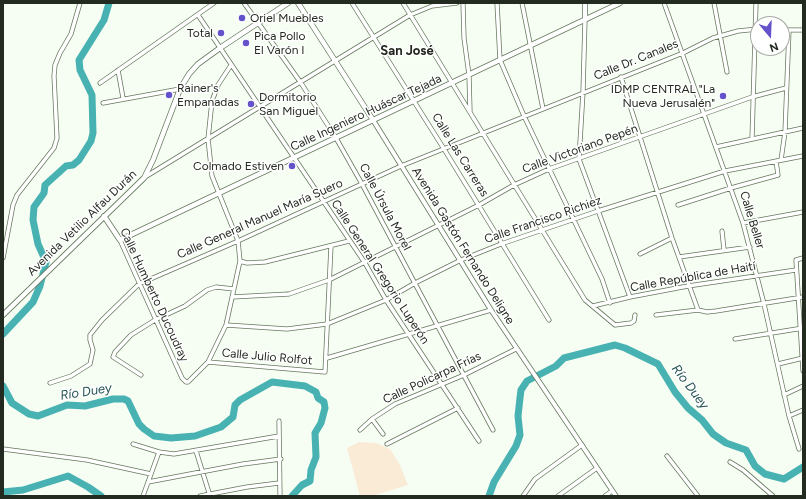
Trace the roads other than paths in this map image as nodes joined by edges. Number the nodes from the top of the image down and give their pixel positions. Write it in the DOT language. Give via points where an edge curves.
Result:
graph roads {
  1 [pos="80,3"];
  2 [pos="214,3"];
  3 [pos="244,3"];
  4 [pos="288,3"];
  5 [pos="298,3"];
  6 [pos="352,3"];
  7 [pos="403,3"];
  8 [pos="457,3"];
  9 [pos="463,3"];
  10 [pos="497,3"];
  11 [pos="522,3"];
  12 [pos="585,3"];
  13 [pos="620,3"];
  14 [pos="664,3"];
  15 [pos="714,3"];
  16 [pos="756,3"];
  17 [pos="198,15"];
  18 [pos="410,15"];
  19 [pos="756,16"];
  20 [pos="585,19"];
  21 [pos="258,23"];
  22 [pos="750,30"];
  23 [pos="790,30"];
  24 [pos="803,30"];
  25 [pos="720,37"];
  26 [pos="374,38"];
  27 [pos="531,45"];
  28 [pos="220,48"];
  29 [pos="683,52"];
  30 [pos="755,56"];
  31 [pos="788,56"];
  32 [pos="500,60"];
  33 [pos="335,62"];
  34 [pos="231,65"];
  35 [pos="118,70"];
  36 [pos="727,72"];
  37 [pos="469,75"];
  38 [pos="621,77"];
  39 [pos="100,83"];
  40 [pos="301,83"];
  41 [pos="452,83"];
  42 [pos="786,88"];
  43 [pos="180,89"];
  44 [pos="584,92"];
  45 [pos="752,97"];
  46 [pos="123,98"];
  47 [pos="414,101"];
  48 [pos="103,103"];
  49 [pos="260,107"];
  50 [pos="544,109"];
  51 [pos="470,112"];
  52 [pos="704,115"];
  53 [pos="524,116"];
  54 [pos="373,120"];
  55 [pos="803,128"];
  56 [pos="785,132"];
  57 [pos="482,133"];
  58 [pos="336,138"];
  59 [pos="641,138"];
  60 [pos="208,139"];
  61 [pos="752,139"];
  62 [pos="716,147"];
  63 [pos="444,149"];
  64 [pos="803,156"];
  65 [pos="294,157"];
  66 [pos="579,158"];
  67 [pos="781,160"];
  68 [pos="776,161"];
  69 [pos="401,166"];
  70 [pos="549,169"];
  71 [pos="725,171"];
  72 [pos="144,178"];
  73 [pos="362,184"];
  74 [pos="514,185"];
  75 [pos="731,188"];
  76 [pos="658,192"];
  77 [pos="220,194"];
  78 [pos="322,202"];
  79 [pos="479,205"];
  80 [pos="678,205"];
  81 [pos="598,211"];
  82 [pos="803,212"];
  83 [pos="104,216"];
  84 [pos="573,221"];
  85 [pos="743,223"];
  86 [pos="439,225"];
  87 [pos="541,231"];
  88 [pos="722,231"];
  89 [pos="672,238"];
  90 [pos="120,240"];
  91 [pos="238,241"];
  92 [pos="350,241"];
  93 [pos="501,244"];
  94 [pos="331,246"];
  95 [pos="750,247"];
  96 [pos="396,248"];
  97 [pos="724,250"];
  98 [pos="640,254"];
  99 [pos="679,257"];
  100 [pos="3,258"];
  101 [pos="803,258"];
  102 [pos="461,260"];
  103 [pos="240,261"];
  104 [pos="365,263"];
  105 [pos="796,270"];
  106 [pos="758,276"];
  107 [pos="329,280"];
  108 [pos="415,283"];
  109 [pos="139,284"];
  110 [pos="688,286"];
  111 [pos="234,289"];
  112 [pos="232,297"];
  113 [pos="630,297"];
  114 [pos="803,297"];
  115 [pos="798,298"];
  116 [pos="386,300"];
  117 [pos="610,303"];
  118 [pos="764,304"];
  119 [pos="593,306"];
  120 [pos="490,310"];
  121 [pos="699,311"];
  122 [pos="3,315"];
  123 [pos="635,315"];
  124 [pos="656,315"];
  125 [pos="155,320"];
  126 [pos="549,320"];
  127 [pos="327,324"];
  128 [pos="226,325"];
  129 [pos="438,326"];
  130 [pos="802,328"];
  131 [pos="771,333"];
  132 [pos="408,334"];
  133 [pos="735,339"];
  134 [pos="516,349"];
  135 [pos="327,358"];
  136 [pos="803,358"];
  137 [pos="208,362"];
  138 [pos="778,364"];
  139 [pos="803,370"];
  140 [pos="141,375"];
  141 [pos="464,375"];
  142 [pos="50,383"];
  143 [pos="442,384"];
  144 [pos="803,386"];
  145 [pos="784,395"];
  146 [pos="458,408"];
  147 [pos="803,410"];
  148 [pos="789,416"];
  149 [pos="372,419"];
  150 [pos="279,421"];
  151 [pos="360,430"];
  152 [pos="493,430"];
  153 [pos="383,434"];
  154 [pos="279,436"];
  155 [pos="479,441"];
  156 [pos="133,444"];
  157 [pos="387,444"];
  158 [pos="582,445"];
  159 [pos="3,449"];
  160 [pos="799,449"];
  161 [pos="196,451"];
  162 [pos="159,452"];
  163 [pos="667,456"];
  164 [pos="280,459"];
  165 [pos="730,462"];
  166 [pos="597,468"];
  167 [pos="202,472"];
  168 [pos="151,474"];
  169 [pos="148,482"];
  170 [pos="279,483"];
  171 [pos="612,491"];
  172 [pos="210,495"];
  173 [pos="143,496"];
  174 [pos="200,496"];
  175 [pos="280,496"];
  176 [pos="523,496"];
  177 [pos="558,496"];
  178 [pos="605,496"];
  179 [pos="616,496"];
  180 [pos="698,496"];
  181 [pos="773,496"];
  1 -- 100 [label="street" via="71,34 60,52 54,76 57,138 54,148 17,195"];
  2 -- 17 [label="street"];
  3 -- 21 [label="street, Calle Úrsula Morel"];
  4 -- 21 [label="main road, Avenida Vetilio Alfau Durán"];
  5 -- 33 [label="main road, Avenida Gastón Fernando Deligne"];
  6 -- 26 [label="street, Calle Las Carreras"];
  7 -- 18 [label="street"];
  8 -- 18 [label="street" via="432,6"];
  9 -- 37 [label="street"];
  10 -- 32 [label="street"];
  11 -- 27 [label="street"];
  12 -- 20 [label="main road"];
  13 -- 20 [label="main road, Calle Ingeniero Huáscar Tejada"];
  14 -- 29 [label="street, Calle Beller"];
  15 -- 25 [label="street"];
  16 -- 19 [label="street"];
  17 -- 28 [label="street, Calle General Gregorio Luperón"];
  17 -- 35 [label="street"];
  18 -- 26 [label="street"];
  18 -- 41 [label="street"];
  20 -- 27 [label="main road, Calle Ingeniero Huáscar Tejada"];
  20 -- 44 [label="street"];
  21 -- 28 [label="main road, Avenida Vetilio Alfau Durán"];
  21 -- 40 [label="street, Calle Úrsula Morel"];
  22 -- 25 [label="street, Calle Dr. Canales"];
  23 -- 24 [label="street"];
  25 -- 29 [label="street, Calle Dr. Canales"];
  25 -- 36 [label="street"];
  26 -- 33 [label="street"];
  26 -- 47 [label="street, Calle Las Carreras"];
  27 -- 32 [label="main road, Calle Ingeniero Huáscar Tejada"];
  27 -- 50 [label="street"];
  28 -- 34 [label="street, Calle General Gregorio Luperón"];
  28 -- 43 [label="main road, Avenida Vetilio Alfau Durán" via="198,64"];
  29 -- 38 [label="street, Calle Dr. Canales"];
  29 -- 52 [label="street, Calle Beller"];
  30 -- 45 [label="street"];
  31 -- 42 [label="street"];
  32 -- 37 [label="main road, Calle Ingeniero Huáscar Tejada"];
  32 -- 53 [label="street"];
  33 -- 40 [label="street"];
  33 -- 54 [label="main road, Avenida Gastón Fernando Deligne"];
  34 -- 49 [label="street, Calle General Gregorio Luperón"];
  34 -- 60 [label="street" via="214,96"];
  35 -- 39 [label="street"];
  35 -- 46 [label="street"];
  37 -- 41 [label="main road, Calle Ingeniero Huáscar Tejada"];
  37 -- 51 [label="street"];
  38 -- 44 [label="street, Calle Dr. Canales"];
  38 -- 59 [label="street"];
  40 -- 49 [label="street"];
  40 -- 58 [label="street, Calle Úrsula Morel"];
  41 -- 47 [label="main road, Calle Ingeniero Huáscar Tejada"];
  41 -- 51 [label="street"];
  42 -- 45 [label="street, Calle Victoriano Pepén"];
  42 -- 56 [label="street"];
  43 -- 46 [label="street"];
  43 -- 72 [label="main road, Avenida Vetilio Alfau Durán"];
  44 -- 50 [label="street, Calle Dr. Canales"];
  44 -- 66 [label="street"];
  45 -- 52 [label="street, Calle Victoriano Pepén"];
  45 -- 61 [label="street"];
  46 -- 48 [label="street"];
  47 -- 54 [label="main road, Calle Ingeniero Huáscar Tejada"];
  47 -- 63 [label="street, Calle Las Carreras"];
  49 -- 60 [label="street"];
  49 -- 65 [label="street, Calle General Gregorio Luperón"];
  50 -- 53 [label="street, Calle Dr. Canales"];
  51 -- 57 [label="street"];
  52 -- 59 [label="street, Calle Victoriano Pepén"];
  52 -- 62 [label="street, Calle Beller"];
  53 -- 57 [label="street, Calle General Manuel María Suero"];
  53 -- 70 [label="street"];
  54 -- 58 [label="main road, Calle Ingeniero Huáscar Tejada"];
  54 -- 69 [label="street, Avenida Gastón Fernando Deligne"];
  55 -- 56 [label="street"];
  56 -- 61 [label="street"];
  56 -- 67 [label="street"];
  57 -- 63 [label="street, Calle General Manuel María Suero"];
  57 -- 74 [label="street"];
  58 -- 65 [label="main road, Calle Ingeniero Huáscar Tejada"];
  58 -- 73 [label="street, Calle Úrsula Morel"];
  59 -- 66 [label="street, Calle Victoriano Pepén"];
  59 -- 76 [label="street"];
  60 -- 72 [label="street"];
  60 -- 77 [label="street" via="212,176"];
  61 -- 62 [label="street"];
  62 -- 71 [label="street, Calle Beller"];
  63 -- 69 [label="street, Calle General Manuel María Suero"];
  63 -- 79 [label="street, Calle Las Carreras"];
  64 -- 67 [label="street, Calle Francisco Richiez"];
  65 -- 77 [label="main road, Calle Ingeniero Huáscar Tejada"];
  65 -- 78 [label="street, Calle General Gregorio Luperón"];
  66 -- 70 [label="street, Calle Victoriano Pepén"];
  66 -- 81 [label="street"];
  67 -- 68 [label="street, Calle Francisco Richiez"];
  68 -- 71 [label="street, Calle Francisco Richiez"];
  68 -- 75 [label="street" via="778,175"];
  69 -- 73 [label="street, Calle General Manuel María Suero"];
  69 -- 86 [label="street, Avenida Gastón Fernando Deligne"];
  70 -- 74 [label="street, Calle Victoriano Pepén"];
  70 -- 84 [label="street"];
  71 -- 75 [label="street, Calle Beller"];
  71 -- 76 [label="street, Calle Francisco Richiez"];
  72 -- 83 [label="main road, Avenida Vetilio Alfau Durán"];
  73 -- 78 [label="street, Calle General Manuel María Suero"];
  73 -- 96 [label="street, Calle Úrsula Morel"];
  74 -- 79 [label="street, Calle Victoriano Pepén"];
  74 -- 87 [label="street"];
  75 -- 80 [label="street"];
  75 -- 85 [label="street, Calle Beller"];
  76 -- 81 [label="street, Calle Francisco Richiez"];
  76 -- 89 [label="street"];
  77 -- 90 [label="main road, Calle Ingeniero Huáscar Tejada"];
  77 -- 91 [label="street"];
  78 -- 91 [label="street, Calle General Manuel María Suero"];
  78 -- 92 [label="street, Calle General Gregorio Luperón"];
  79 -- 86 [label="street, Calle Victoriano Pepén"];
  79 -- 93 [label="street, Calle Las Carreras"];
  81 -- 84 [label="street, Calle Francisco Richiez"];
  81 -- 113 [label="street"];
  82 -- 85 [label="street"];
  83 -- 90 [label="main road, Calle Humberto Ducoudray"];
  83 -- 122 [label="main road, Avenida Vetilio Alfau Durán"];
  84 -- 87 [label="street, Calle Francisco Richiez"];
  84 -- 117 [label="street" via="602,280"];
  85 -- 95 [label="street, Calle Beller"];
  86 -- 96 [label="street, Calle Victoriano Pepén"];
  86 -- 102 [label="street, Avenida Gastón Fernando Deligne"];
  87 -- 93 [label="street, Calle Francisco Richiez"];
  87 -- 119 [label="street" via="584,300"];
  88 -- 97 [label="street"];
  89 -- 98 [label="street"];
  89 -- 99 [label="street"];
  90 -- 109 [label="street, Calle Humberto Ducoudray"];
  91 -- 103 [label="street"];
  91 -- 109 [label="street, Calle General Manuel María Suero"];
  92 -- 94 [label="street"];
  92 -- 104 [label="street, Calle General Gregorio Luperón"];
  93 -- 102 [label="street, Calle Francisco Richiez"];
  93 -- 126 [label="street, Calle Las Carreras"];
  94 -- 103 [label="street" via="265,262"];
  94 -- 107 [label="street"];
  95 -- 97 [label="street"];
  95 -- 106 [label="street, Calle Beller"];
  96 -- 104 [label="street, Calle Victoriano Pepén"];
  96 -- 108 [label="street, Calle Úrsula Morel"];
  97 -- 99 [label="street"];
  99 -- 110 [label="street"];
  101 -- 105 [label="street" via="796,260"];
  102 -- 108 [label="street, Calle Francisco Richiez"];
  102 -- 120 [label="street, Avenida Gastón Fernando Deligne"];
  103 -- 111 [label="street"];
  104 -- 107 [label="street, Calle Victoriano Pepén"];
  104 -- 116 [label="street, Calle General Gregorio Luperón"];
  105 -- 106 [label="street, Calle República de Haití"];
  105 -- 115 [label="street"];
  106 -- 110 [label="street, Calle República de Haití"];
  106 -- 118 [label="street, Calle Beller"];
  107 -- 112 [label="street, Calle Victoriano Pepén" via="289,294"];
  107 -- 127 [label="street"];
  108 -- 116 [label="street, Calle Francisco Richiez"];
  108 -- 129 [label="street, Calle Úrsula Morel"];
  109 -- 125 [label="street, Calle Humberto Ducoudray"];
  109 -- 142 [label="street, Calle General Manuel María Suero" via="90,335 92,362 72,376"];
  110 -- 113 [label="street, Calle República de Haití"];
  110 -- 121 [label="street"];
  111 -- 112 [label="street"];
  111 -- 125 [label="street" via="216,287 207,290 185,306"];
  112 -- 128 [label="street"];
  113 -- 117 [label="street, Calle República de Haití"];
  114 -- 115 [label="street"];
  115 -- 118 [label="street"];
  115 -- 130 [label="street"];
  116 -- 127 [label="street, Calle Francisco Richiez"];
  116 -- 132 [label="street, Calle General Gregorio Luperón"];
  117 -- 119 [label="street, Calle República de Haití"];
  118 -- 121 [label="street" via="716,312"];
  118 -- 131 [label="street, Calle Beller"];
  119 -- 123 [label="street" via="615,325 631,323"];
  120 -- 129 [label="street"];
  120 -- 134 [label="street, Avenida Gastón Fernando Deligne"];
  121 -- 124 [label="street"];
  125 -- 137 [label="street, Calle Humberto Ducoudray" via="186,382"];
  125 -- 140 [label="street" via="131,335 113,355 114,359"];
  127 -- 128 [label="street, Calle Francisco Richiez" via="286,329"];
  127 -- 135 [label="street"];
  128 -- 137 [label="street"];
  129 -- 132 [label="street"];
  129 -- 141 [label="street, Calle Úrsula Morel"];
  130 -- 131 [label="street"];
  130 -- 136 [label="street"];
  131 -- 133 [label="street"];
  131 -- 138 [label="street, Calle Beller"];
  132 -- 135 [label="street"];
  132 -- 143 [label="street, Calle General Gregorio Luperón"];
  134 -- 141 [label="street, Calle Policarpa Frías"];
  134 -- 158 [label="street, Avenida Gastón Fernando Deligne"];
  135 -- 137 [label="street, Calle Julio Rolfot" via="326,370 323,372"];
  136 -- 138 [label="street"];
  136 -- 139 [label="street"];
  138 -- 145 [label="street, Calle Beller"];
  141 -- 143 [label="street, Calle Policarpa Frías"];
  141 -- 152 [label="street, Calle Úrsula Morel"];
  143 -- 146 [label="street, Calle General Gregorio Luperón"];
  143 -- 149 [label="street, Calle Policarpa Frías" via="395,404"];
  144 -- 145 [label="street"];
  145 -- 148 [label="street, Calle Beller"];
  146 -- 155 [label="street, Calle General Gregorio Luperón"];
  146 -- 157 [label="street"];
  147 -- 148 [label="street"];
  148 -- 160 [label="street, Calle Beller"];
  149 -- 151 [label="street, Calle Policarpa Frías"];
  149 -- 153 [label="street"];
  150 -- 154 [label="street"];
  154 -- 161 [label="street"];
  154 -- 164 [label="street"];
  156 -- 162 [label="street"];
  158 -- 166 [label="street, Avenida Gastón Fernando Deligne"];
  158 -- 176 [label="street" via="535,479"];
  159 -- 168 [label="street" via="88,460"];
  161 -- 162 [label="street" via="174,454"];
  161 -- 167 [label="street"];
  162 -- 168 [label="street"];
  163 -- 180 [label="street"];
  164 -- 167 [label="street"];
  164 -- 170 [label="street"];
  165 -- 181 [label="street"];
  166 -- 171 [label="street, Avenida Gastón Fernando Deligne"];
  166 -- 177 [label="street"];
  167 -- 169 [label="street"];
  167 -- 172 [label="street"];
  168 -- 169 [label="street"];
  169 -- 173 [label="street"];
  170 -- 172 [label="street"];
  170 -- 175 [label="street"];
  171 -- 178 [label="street"];
  171 -- 179 [label="street, Avenida Gastón Fernando Deligne"];
  172 -- 174 [label="street"];
}
